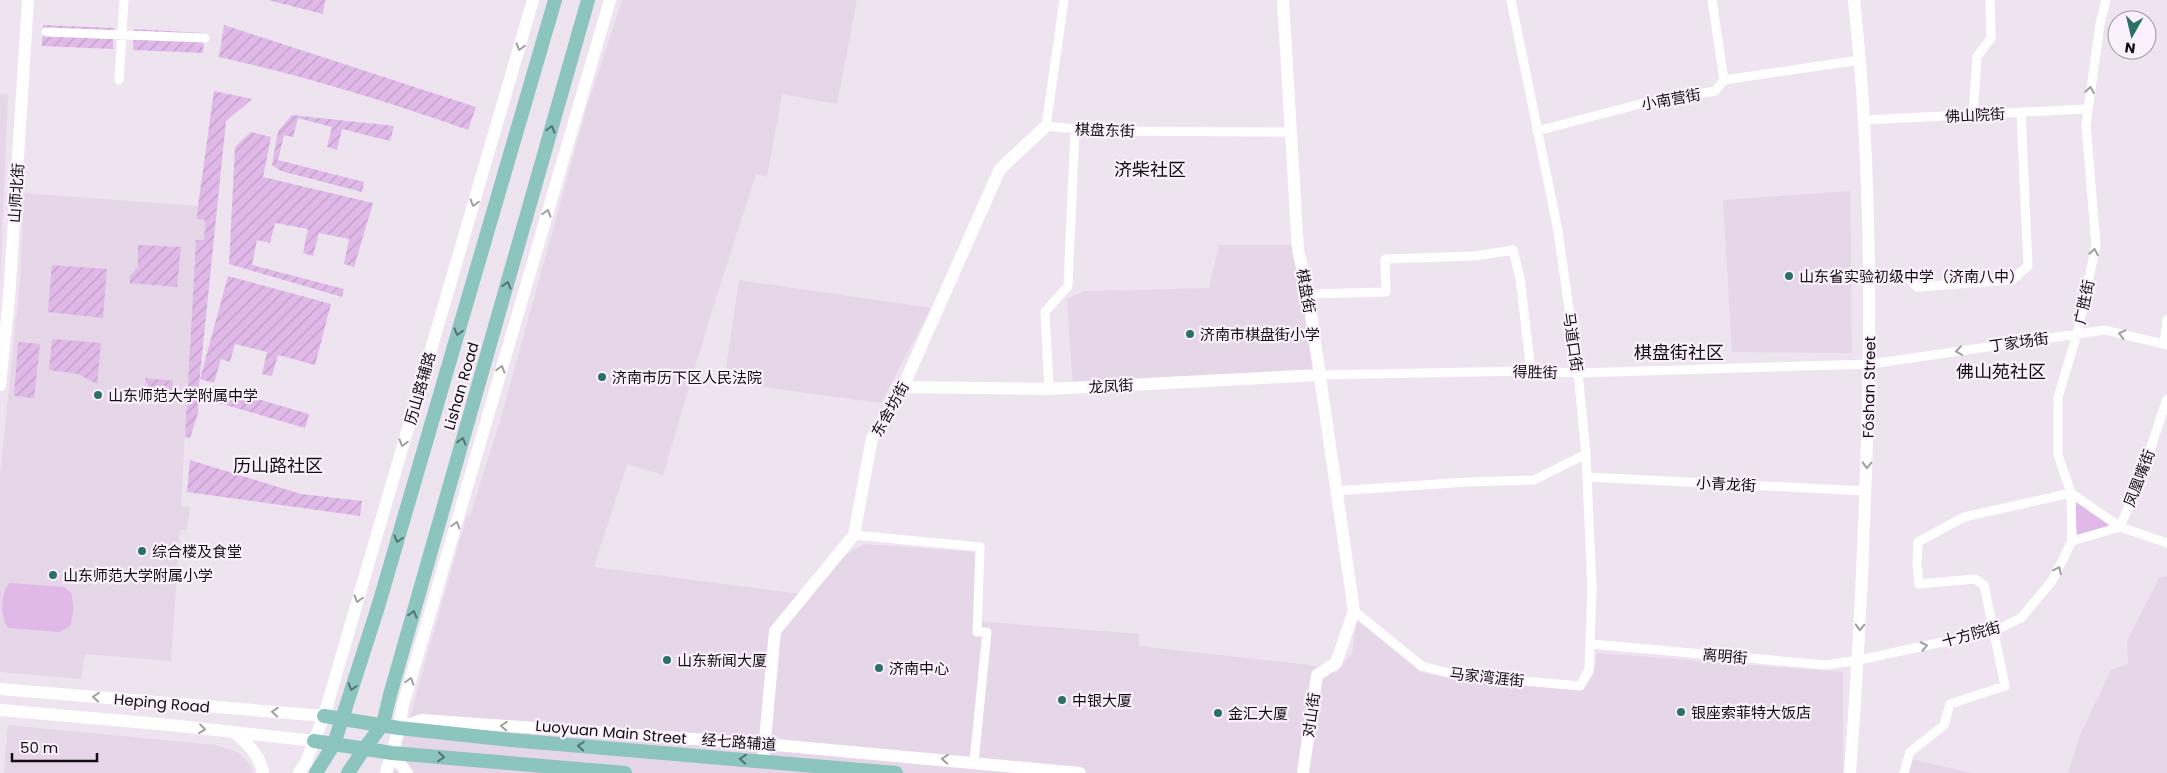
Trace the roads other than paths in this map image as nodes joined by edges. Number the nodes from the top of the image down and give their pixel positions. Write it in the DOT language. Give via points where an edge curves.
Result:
graph roads {
  1 [pos="28,0"];
  2 [pos="124,0"];
  3 [pos="533,0"];
  4 [pos="555,0"];
  5 [pos="588,0"];
  6 [pos="610,0"];
  7 [pos="1064,0"];
  8 [pos="1284,0"];
  9 [pos="1511,0"];
  10 [pos="1712,0"];
  11 [pos="1854,0"];
  12 [pos="1990,0"];
  13 [pos="2106,0"];
  14 [pos="46,32"];
  15 [pos="122,36"];
  16 [pos="205,38"];
  17 [pos="1860,60"];
  18 [pos="120,80"];
  19 [pos="1724,80"];
  20 [pos="2087,109"];
  21 [pos="2021,112"];
  22 [pos="1973,115"];
  23 [pos="1864,120"];
  24 [pos="1046,126"];
  25 [pos="1075,130"];
  26 [pos="1537,131"];
  27 [pos="1291,132"];
  28 [pos="1869,280"];
  29 [pos="1308,294"];
  30 [pos="2167,320"];
  31 [pos="2077,334"];
  32 [pos="2165,345"];
  33 [pos="1870,364"];
  34 [pos="1531,371"];
  35 [pos="1578,372"];
  36 [pos="1318,375"];
  37 [pos="0,385"];
  38 [pos="902,387"];
  39 [pos="1049,389"];
  40 [pos="2167,399"];
  41 [pos="1586,454"];
  42 [pos="1587,477"];
  43 [pos="1866,490"];
  44 [pos="1336,491"];
  45 [pos="2071,493"];
  46 [pos="2120,527"];
  47 [pos="854,535"];
  48 [pos="2072,541"];
  49 [pos="2167,543"];
  50 [pos="1354,610"];
  51 [pos="1994,631"];
  52 [pos="1591,644"];
  53 [pos="1859,660"];
  54 [pos="1580,686"];
  55 [pos="0,689"];
  56 [pos="0,710"];
  57 [pos="324,716"];
  58 [pos="342,718"];
  59 [pos="383,724"];
  60 [pos="399,728"];
  61 [pos="234,732"];
  62 [pos="314,741"];
  63 [pos="334,744"];
  64 [pos="765,744"];
  65 [pos="364,749"];
  66 [pos="392,753"];
  67 [pos="763,761"];
  68 [pos="974,762"];
  69 [pos="263,773"];
  70 [pos="299,773"];
  71 [pos="316,773"];
  72 [pos="348,773"];
  73 [pos="386,773"];
  74 [pos="407,773"];
  75 [pos="625,773"];
  76 [pos="896,773"];
  77 [pos="1080,773"];
  78 [pos="1303,773"];
  79 [pos="1850,773"];
  80 [pos="1904,773"];
  1 -- 37 [label="street, 山师北街" via="9,299"];
  2 -- 15 [label="street"];
  3 -- 57 [label="street, 历山路辅路, one-way"];
  4 -- 58 [label="main road, Lishan Road, one-way" via="378,608"];
  59 -- 5 [label="main road, Lishan Road, one-way"];
  60 -- 6 [label="street, one-way"];
  7 -- 24 [label="street"];
  8 -- 27 [label="street, 棋盘街"];
  9 -- 26 [label="street, 马道口街"];
  10 -- 19 [label="street"];
  11 -- 17 [label="street, Fóshan Street"];
  12 -- 22 [label="street" via="1991,38 1977,57"];
  20 -- 13 [label="street, 广胜街, one-way"];
  14 -- 15 [label="street"];
  15 -- 16 [label="street"];
  15 -- 18 [label="street"];
  17 -- 19 [label="street, 小南营街"];
  17 -- 23 [label="street, Fóshan Street"];
  19 -- 26 [label="street, 小南营街" via="1715,91 1644,103"];
  20 -- 21 [label="street, 佛山院街"];
  31 -- 20 [label="street, 广胜街, one-way" via="2096,245"];
  21 -- 22 [label="street, 佛山院街"];
  21 -- 28 [label="street" via="2028,266 2012,280 1917,287 1906,275"];
  22 -- 23 [label="street, 佛山院街"];
  23 -- 28 [label="street, Fóshan Street"];
  24 -- 25 [label="street, 棋盘东街"];
  24 -- 38 [label="street, 东舍坊街" via="1000,169"];
  25 -- 27 [label="street, 棋盘东街"];
  25 -- 39 [label="street" via="1068,286 1045,312"];
  26 -- 35 [label="street, 马道口街" via="1558,231"];
  27 -- 29 [label="street, 棋盘街" via="1298,250"];
  28 -- 33 [label="street, Fóshan Street"];
  29 -- 34 [label="street" via="1386,292 1385,259 1475,256 1513,250 1520,278"];
  29 -- 36 [label="street, 棋盘街"];
  30 -- 32 [label="street"];
  32 -- 31 [label="street, 丁家场街, one-way" via="2105,330"];
  31 -- 33 [label="street, 丁家场街, one-way"];
  31 -- 45 [label="street, 广胜街" via="2058,396 2058,455"];
  33 -- 35 [label="street, 得胜街"];
  33 -- 43 [label="street, Fóshan Street, one-way"];
  34 -- 35 [label="street, 得胜街"];
  34 -- 36 [label="street, 得胜街"];
  35 -- 41 [label="street, 马道口街"];
  36 -- 39 [label="street, 龙凤街"];
  36 -- 44 [label="street, 棋盘街"];
  38 -- 39 [label="street, 龙凤街"];
  38 -- 47 [label="street, 东舍坊街" via="872,438"];
  40 -- 46 [label="street, 凤凰嘴街"];
  41 -- 42 [label="street, 马道口街"];
  41 -- 44 [label="street" via="1534,480"];
  42 -- 43 [label="street, 小青龙街"];
  42 -- 52 [label="street, 马道口街"];
  43 -- 53 [label="street, Fóshan Street, one-way"];
  44 -- 50 [label="street, 棋盘街"];
  45 -- 46 [label="street"];
  45 -- 48 [label="street, 十方院街"];
  45 -- 51 [label="street" via="1964,517 1918,542 1920,584 1974,579 1984,584"];
  46 -- 48 [label="street"];
  46 -- 49 [label="street"];
  47 -- 64 [label="street, 东舍坊街" via="775,631"];
  47 -- 68 [label="street" via="980,547 977,632 987,632"];
  51 -- 48 [label="street, 十方院街, one-way" via="2021,618 2052,581"];
  50 -- 54 [label="street, 马家湾涯街" via="1422,666 1456,676"];
  50 -- 78 [label="street, 对山街" via="1336,663 1317,675"];
  53 -- 51 [label="street, 十方院街, one-way"];
  51 -- 80 [label="street" via="2005,686 1950,704 1944,725 1910,752"];
  52 -- 53 [label="street, 离明街" via="1826,665"];
  52 -- 54 [label="street, 马道口街" via="1589,670"];
  53 -- 79 [label="street, Fóshan Street"];
  57 -- 55 [label="street, Heping Road, one-way"];
  56 -- 61 [label="street, Heping Road, one-way"];
  57 -- 58 [label="main road, Luoyuan Main Street"];
  57 -- 62 [label="street, 历山路辅路"];
  58 -- 59 [label="main road, Luoyuan Main Street"];
  58 -- 63 [label="main road, Lishan Road"];
  59 -- 60 [label="main road, Luoyuan Main Street"];
  59 -- 65 [label="main road, Lishan Road"];
  64 -- 60 [label="street, 经七路辅道, one-way" via="422,720"];
  60 -- 66 [label="street"];
  67 -- 60 [label="main road, Luoyuan Main Street, one-way"];
  61 -- 62 [label="street, Heping Road"];
  61 -- 69 [label="street" via="252,748"];
  62 -- 63 [label="main road"];
  62 -- 70 [label="street, 历山路辅路"];
  63 -- 65 [label="main road"];
  63 -- 71 [label="main road, Lishan Road"];
  64 -- 67 [label="street, 东舍坊街"];
  68 -- 64 [label="street, 经七路辅道, one-way"];
  65 -- 66 [label="main road"];
  65 -- 72 [label="main road, Lishan Road"];
  66 -- 73 [label="street"];
  66 -- 74 [label="street"];
  66 -- 75 [label="main road, one-way"];
  67 -- 76 [label="main road, Luoyuan Main Street"];
  68 -- 77 [label="street, 经七路辅道"];
}
